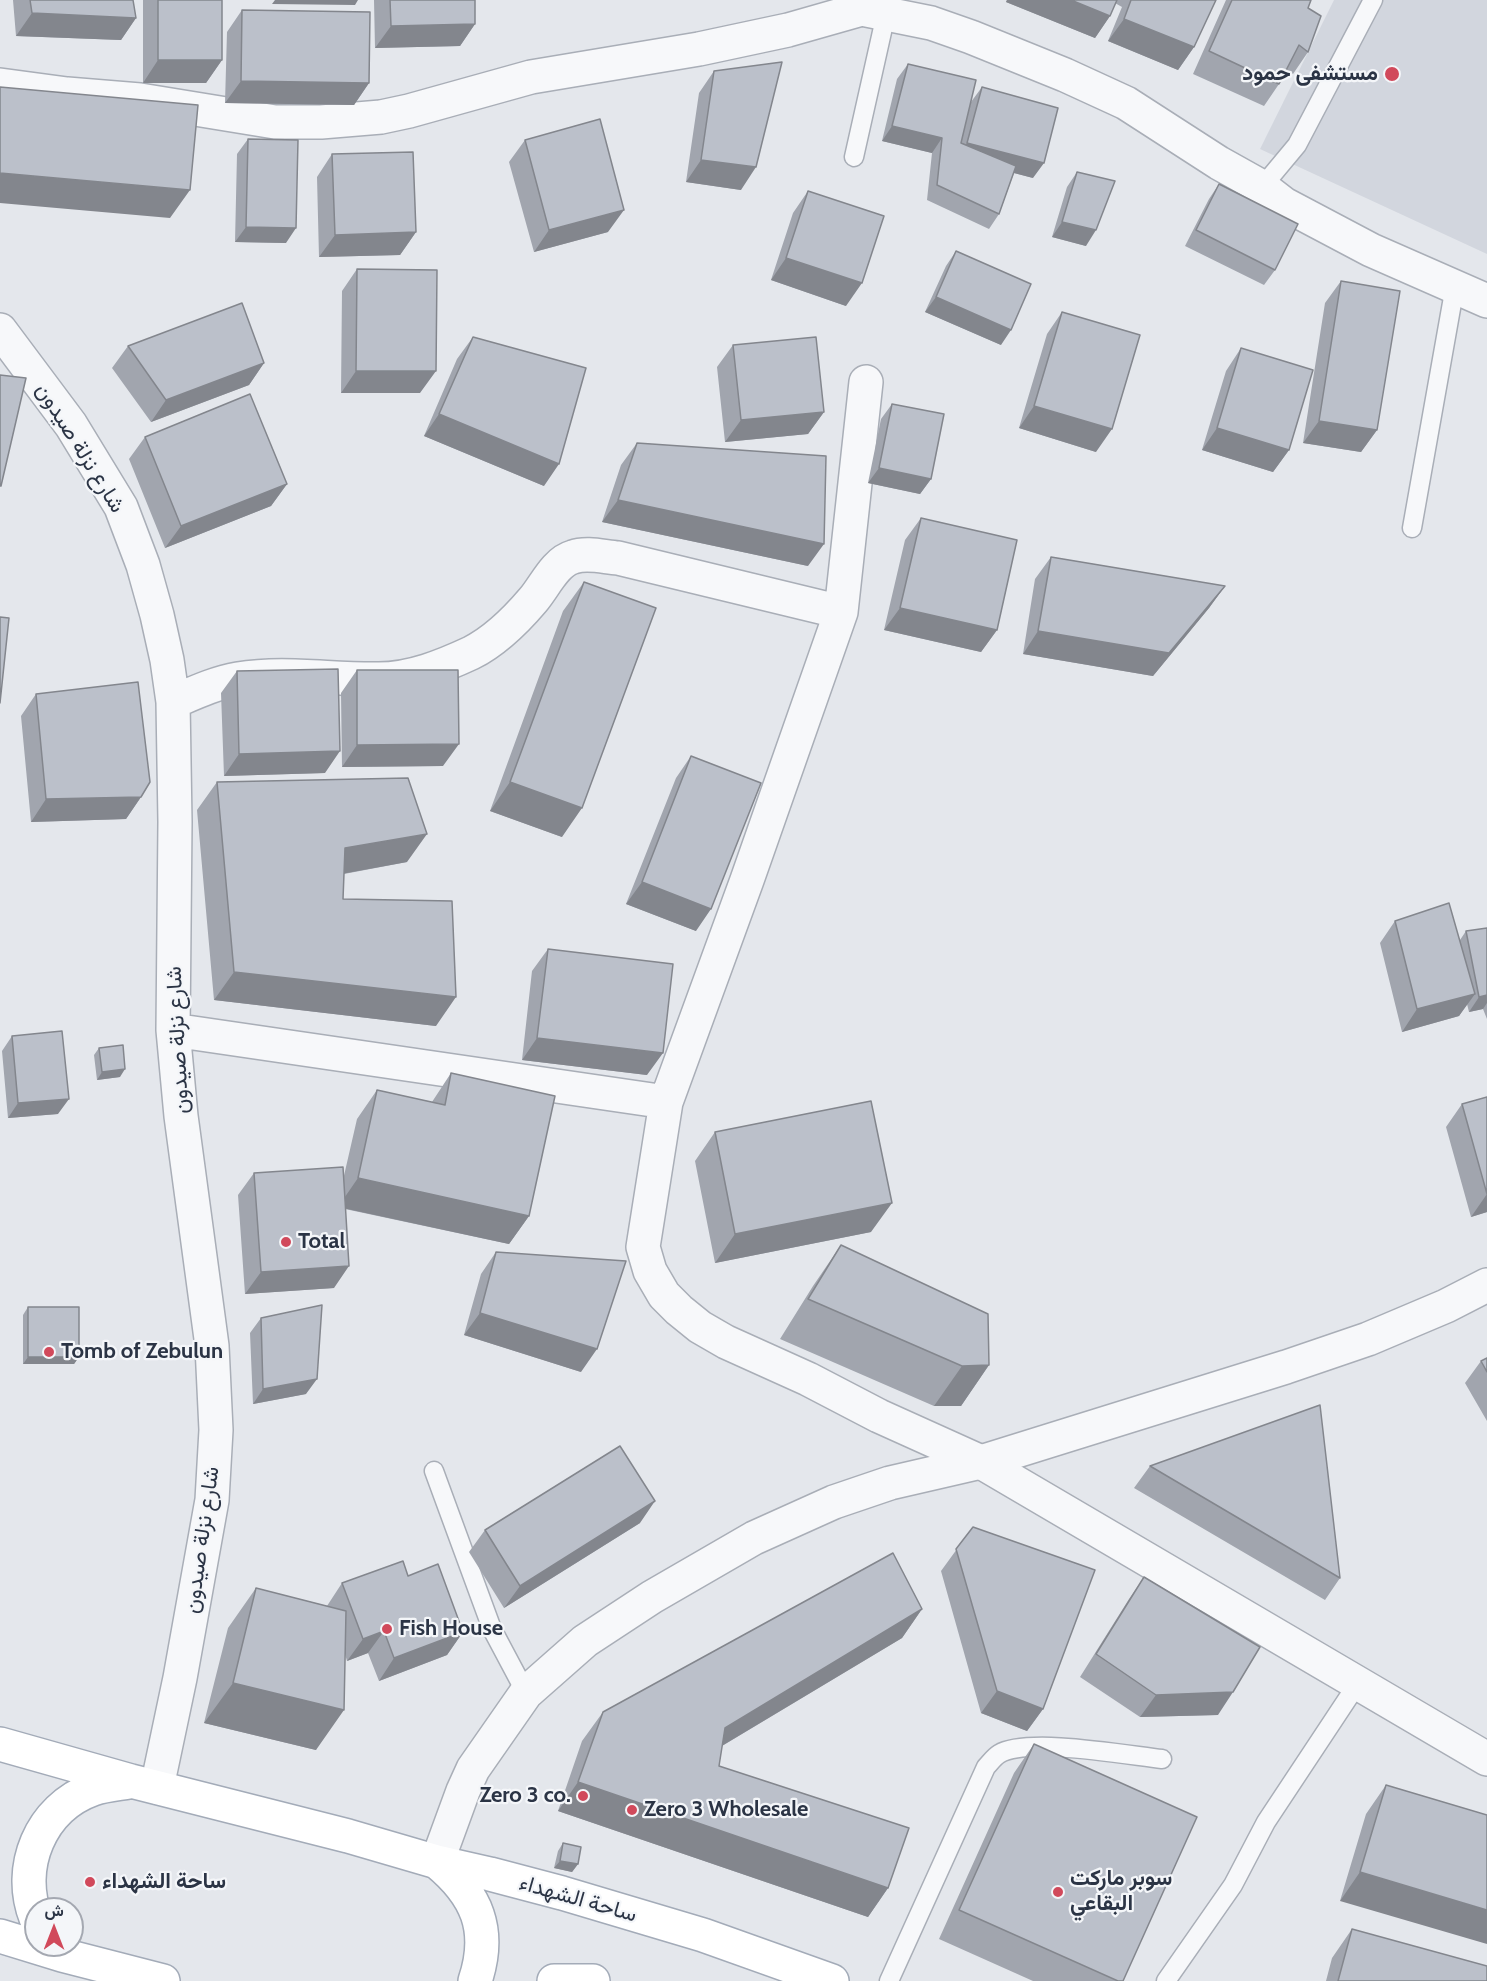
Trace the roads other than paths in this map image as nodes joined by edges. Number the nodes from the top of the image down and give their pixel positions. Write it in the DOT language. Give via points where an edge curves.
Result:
graph roads {
  1 [pos="1373,0"];
  2 [pos="870,8"];
  3 [pos="0,85"];
  4 [pos="854,157"];
  5 [pos="1262,187"];
  6 [pos="1455,286"];
  7 [pos="1487,301"];
  8 [pos="0,330"];
  9 [pos="866,382"];
  10 [pos="1412,528"];
  11 [pos="841,612"];
  12 [pos="173,702"];
  13 [pos="173,1030"];
  14 [pos="666,1102"];
  15 [pos="1487,1285"];
  16 [pos="981,1462"];
  17 [pos="434,1471"];
  18 [pos="1358,1683"];
  19 [pos="526,1693"];
  20 [pos="0,1744"];
  21 [pos="1162,1759"];
  22 [pos="1487,1759"];
  23 [pos="144,1784"];
  24 [pos="437,1862"];
  25 [pos="31,1897"];
  26 [pos="0,1936"];
  27 [pos="72,1961"];
  28 [pos="163,1981"];
  29 [pos="475,1981"];
  30 [pos="554,1981"];
  31 [pos="593,1981"];
  32 [pos="832,1981"];
  33 [pos="889,1981"];
  34 [pos="1166,1981"];
  1 -- 5 [label="lane" via="1297,145"];
  2 -- 3 [label="street" via="699,49 531,77 381,117 275,122 140,100"];
  2 -- 4 [label="lane"];
  2 -- 5 [label="street" via="931,23 1065,75 1126,103"];
  5 -- 6 [label="street" via="1284,204 1371,250"];
  6 -- 7 [label="street"];
  6 -- 10 [label="lane"];
  8 -- 12 [label="street, شارع نزلة صيدون" via="71,425 121,507 158,615"];
  9 -- 11 [label="street"];
  11 -- 12 [label="street" via="618,558 580,555 563,562 497,637 433,668 381,680 275,676 239,679"];
  11 -- 14 [label="street"];
  12 -- 13 [label="street, شارع نزلة صيدون"];
  13 -- 14 [label="street"];
  13 -- 23 [label="street, شارع نزلة صيدون" via="212,1346 216,1430 212,1500 180,1678"];
  14 -- 16 [label="street" via="643,1247 650,1271 664,1295 700,1328 726,1342"];
  15 -- 16 [label="street" via="1368,1339"];
  16 -- 18 [label="street"];
  16 -- 19 [label="street" via="890,1482 754,1538 585,1641"];
  17 -- 19 [label="lane" via="492,1629"];
  18 -- 22 [label="street"];
  18 -- 34 [label="lane" via="1266,1822 1233,1885"];
  19 -- 24 [label="street" via="474,1769"];
  20 -- 23 [label="main road, ساحة الشهداء"];
  21 -- 33 [label="lane" via="1043,1746 999,1754 986,1767"];
  23 -- 24 [label="main road, ساحة الشهداء"];
  23 -- 25 [label="main road" via="92,1789 61,1808 48,1822 32,1855"];
  24 -- 29 [label="main road" via="455,1876 479,1917 483,1939"];
  24 -- 32 [label="main road, ساحة الشهداء" via="552,1890 703,1935"];
  26 -- 27 [label="main road"];
  27 -- 28 [label="main road"];
  30 -- 31 [label="main road"];
}
